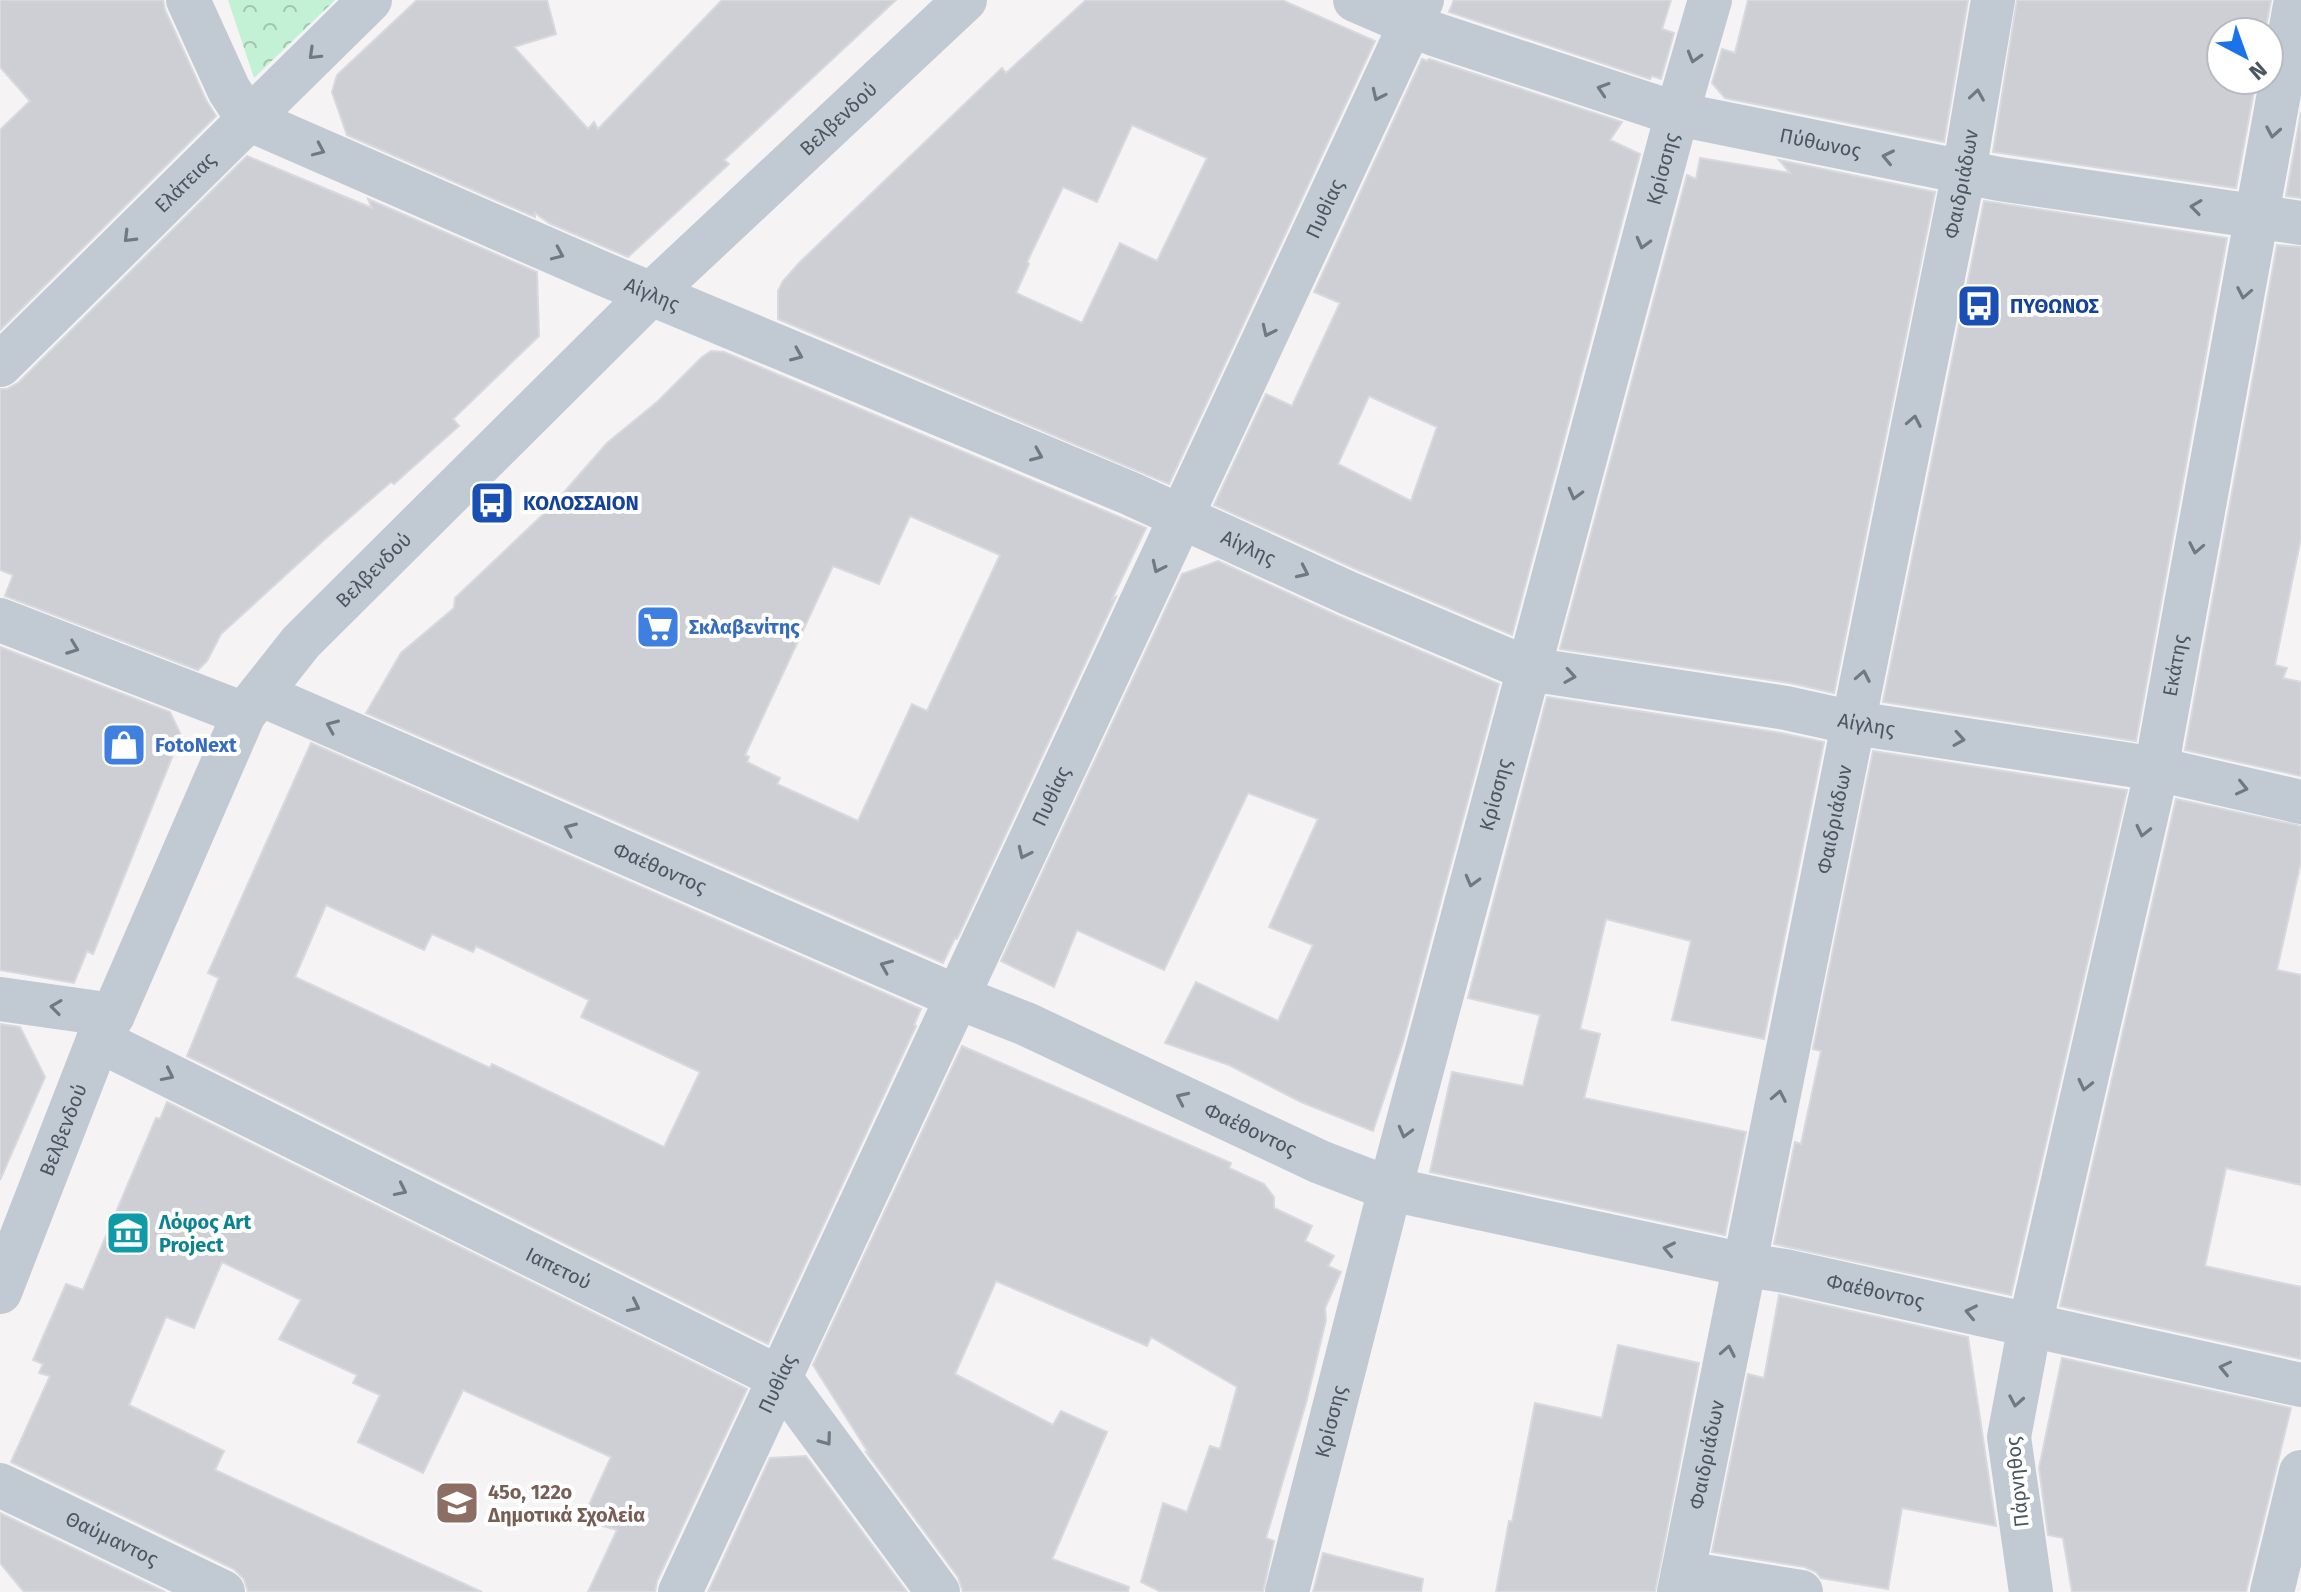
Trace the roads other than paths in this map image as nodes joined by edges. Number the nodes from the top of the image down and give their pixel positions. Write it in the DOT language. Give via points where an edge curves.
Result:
graph roads {
  1 [pos="188,0"];
  2 [pos="370,0"];
  3 [pos="965,0"];
  4 [pos="1355,0"];
  5 [pos="1710,0"];
  6 [pos="1993,0"];
  7 [pos="2296,0"];
  8 [pos="1416,12"];
  9 [pos="1677,114"];
  10 [pos="248,119"];
  11 [pos="1964,172"];
  12 [pos="2258,216"];
  13 [pos="2301,223"];
  14 [pos="651,294"];
  15 [pos="0,365"];
  16 [pos="1181,516"];
  17 [pos="0,620"];
  18 [pos="1528,669"];
  19 [pos="252,704"];
  20 [pos="1854,723"];
  21 [pos="2157,769"];
  22 [pos="2301,802"];
  23 [pos="957,997"];
  24 [pos="0,999"];
  25 [pos="106,1028"];
  26 [pos="1390,1189"];
  27 [pos="1745,1265"];
  28 [pos="0,1292"];
  29 [pos="2030,1325"];
  30 [pos="780,1378"];
  31 [pos="2301,1385"];
  32 [pos="2301,1472"];
  33 [pos="0,1485"];
  34 [pos="1681,1583"];
  35 [pos="223,1592"];
  36 [pos="680,1592"];
  37 [pos="938,1592"];
  38 [pos="1287,1592"];
  39 [pos="1801,1592"];
  40 [pos="2031,1592"];
  41 [pos="2272,1592"];
  1 -- 10 [label="street"];
  2 -- 10 [label="street, Ελάτειας, one-way"];
  3 -- 14 [label="street, Βελβενδού"];
  4 -- 8 [label="street, Πύθωνος"];
  5 -- 9 [label="street, Κρίσσης, one-way"];
  11 -- 6 [label="street, Φαιδριάδων, one-way"];
  7 -- 12 [label="street, Εκάτης, one-way"];
  9 -- 8 [label="street, Πύθωνος, one-way" via="1434,34"];
  8 -- 16 [label="street, Πυθίας, one-way"];
  11 -- 9 [label="street, Πύθωνος, one-way"];
  9 -- 18 [label="street, Κρίσσης, one-way"];
  10 -- 14 [label="street, Αίγλης, one-way"];
  10 -- 15 [label="street, Ελάτειας, one-way"];
  12 -- 11 [label="street, Πύθωνος, one-way"];
  20 -- 11 [label="street, Φαιδριάδων, one-way"];
  12 -- 13 [label="street, Πύθωνος"];
  12 -- 21 [label="street, Εκάτης, one-way"];
  14 -- 16 [label="street, Αίγλης, one-way"];
  14 -- 19 [label="street, Βελβενδού" via="301,642"];
  16 -- 18 [label="street, Αίγλης, one-way"];
  16 -- 23 [label="street, Πυθίας, one-way"];
  17 -- 19 [label="street, Φαέθοντος, one-way"];
  18 -- 20 [label="street, Αίγλης, one-way"];
  18 -- 26 [label="street, Κρίσσης, one-way"];
  23 -- 19 [label="street, Φαέθοντος, one-way"];
  19 -- 25 [label="street, Βελβενδού"];
  20 -- 21 [label="street, Αίγλης, one-way"];
  27 -- 20 [label="street, Φαιδριάδων, one-way"];
  21 -- 22 [label="street, Αίγλης, one-way"];
  21 -- 29 [label="street, Εκάτης, one-way"];
  26 -- 23 [label="street, Φαέθοντος, one-way"];
  23 -- 30 [label="street, Πυθίας"];
  25 -- 24 [label="street, Ιαπετού, one-way"];
  25 -- 28 [label="street, Βελβενδού"];
  25 -- 30 [label="street, Ιαπετού, one-way"];
  27 -- 26 [label="street, Φαέθοντος, one-way"];
  26 -- 38 [label="street, Κρίσσης"];
  29 -- 27 [label="street, Φαέθοντος, one-way"];
  34 -- 27 [label="street, Φαιδριάδων, one-way"];
  31 -- 29 [label="street, Φαέθοντος, one-way"];
  29 -- 40 [label="street, Πάρνηθος, one-way" via="2009,1437"];
  30 -- 36 [label="street, Πυθίας"];
  30 -- 37 [label="street, Ιαπετού, one-way"];
  32 -- 41 [label="street"];
  33 -- 35 [label="street, Θαύμαντος"];
  34 -- 39 [label="street"];
}
